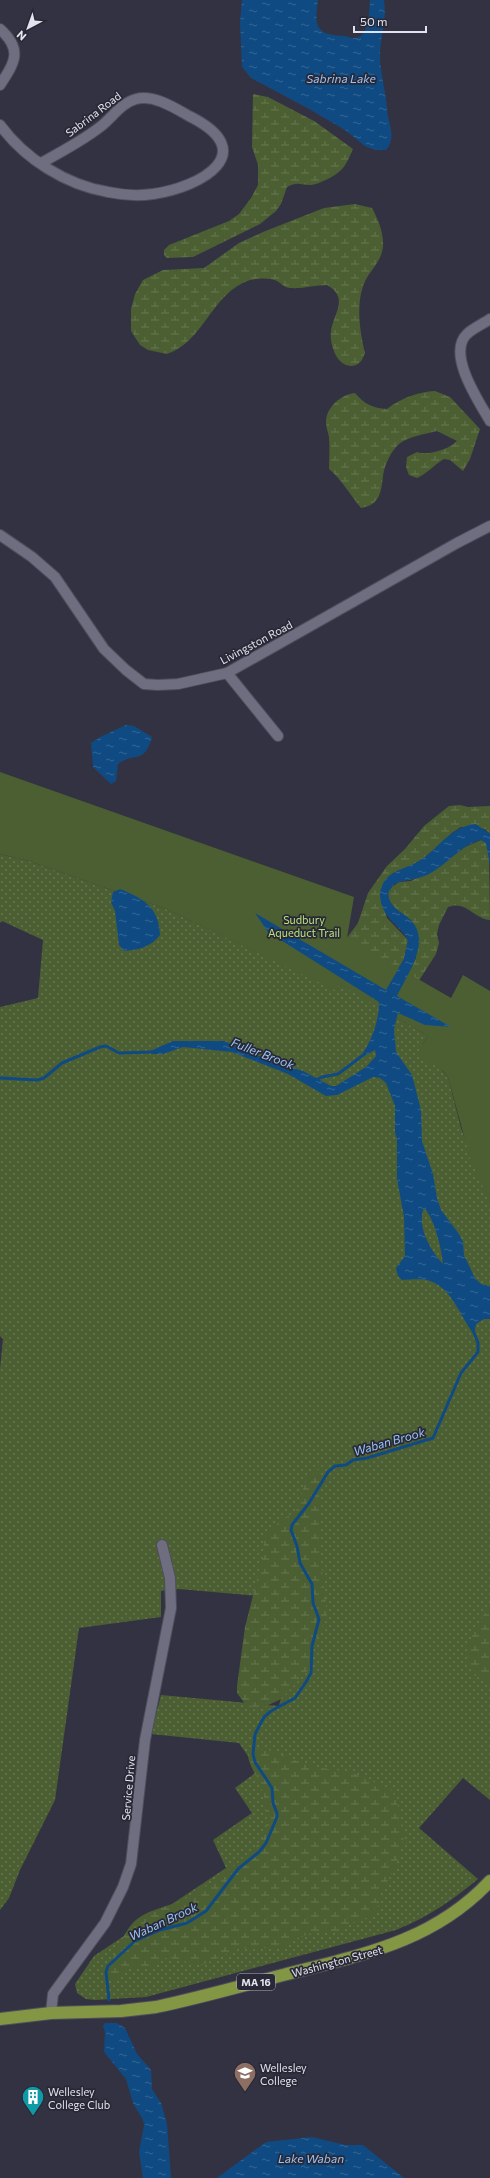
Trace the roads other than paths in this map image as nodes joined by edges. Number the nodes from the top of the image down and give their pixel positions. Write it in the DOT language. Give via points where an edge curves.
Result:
graph roads {
  1 [pos="0,29"];
  2 [pos="0,85"];
  3 [pos="0,125"];
  4 [pos="41,163"];
  5 [pos="490,319"];
  6 [pos="490,421"];
  7 [pos="490,526"];
  8 [pos="0,535"];
  9 [pos="227,673"];
  10 [pos="278,736"];
  11 [pos="162,1545"];
  12 [pos="490,1881"];
  13 [pos="51,2013"];
  14 [pos="0,2019"];
  1 -- 2 [label="street" via="14,45 15,53 13,62"];
  3 -- 4 [label="street, Sabrina Road" via="18,146"];
  4 -- 4 [label="street, Sabrina Road" via="85,186 107,192 146,195 207,177 220,163 222,148 217,135 206,125 177,109 143,98 127,103 96,129"];
  5 -- 6 [label="street" via="466,335 461,346 467,380"];
  7 -- 9 [label="street, Livingston Road"];
  8 -- 9 [label="street, Livingston Road" via="55,577 104,649 144,684 178,684"];
  9 -- 10 [label="street"];
  11 -- 13 [label="street, Service Drive" via="170,1578 172,1608 145,1740 131,1864 123,1887 104,1923 53,1994"];
  12 -- 13 [label="main road, Washington Street / MA 16" via="459,1910 440,1923 411,1938 372,1952 156,2007 122,2011"];
  13 -- 14 [label="main road, Washington Street / MA 16"];
}
